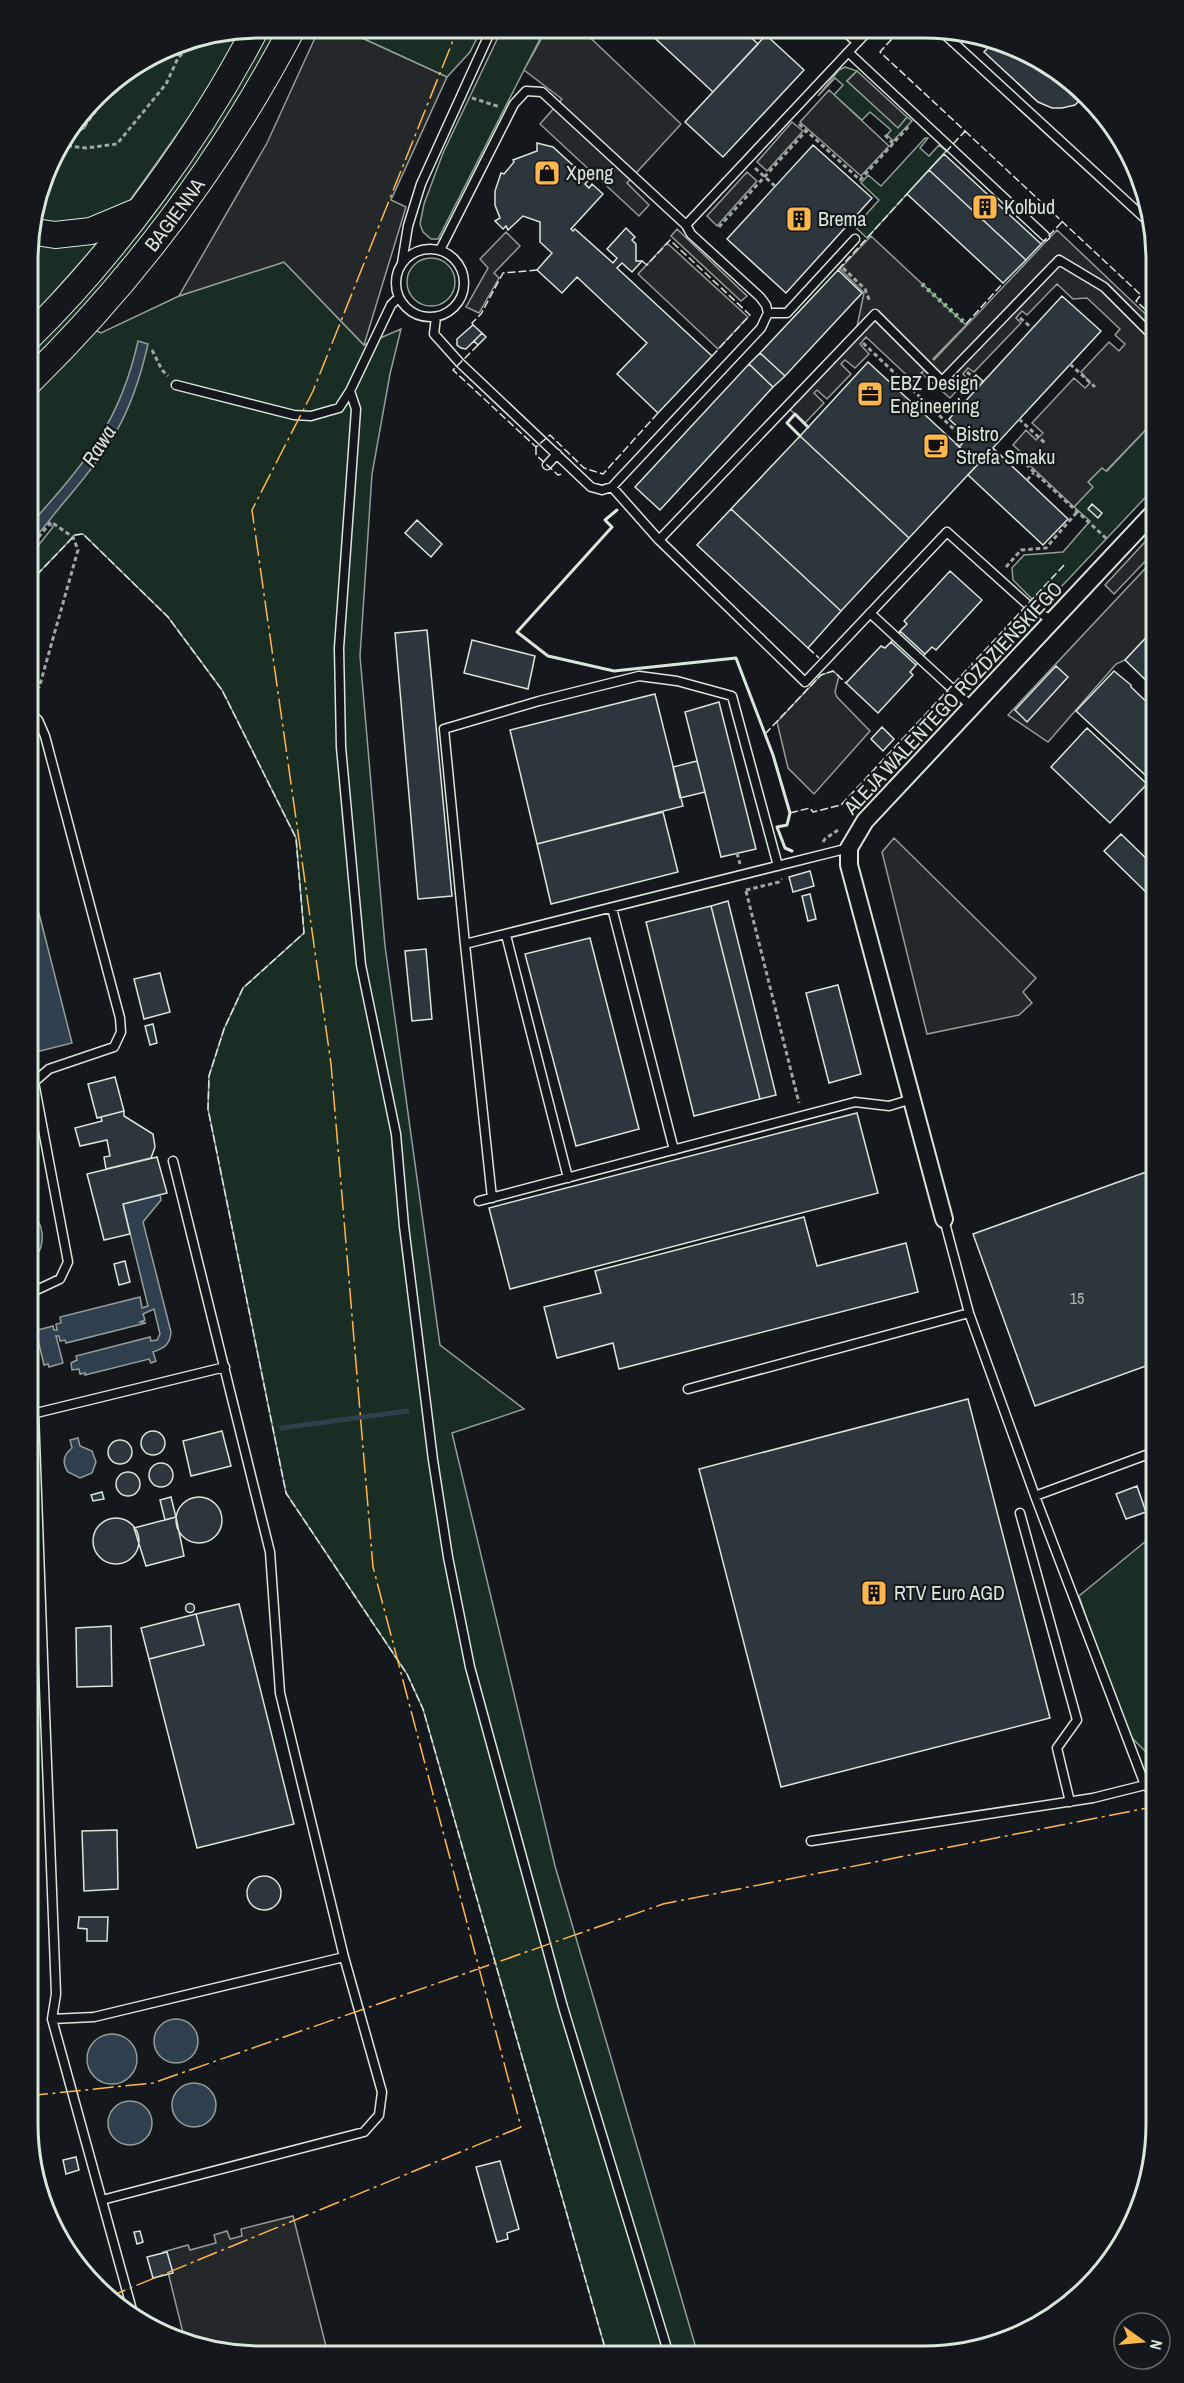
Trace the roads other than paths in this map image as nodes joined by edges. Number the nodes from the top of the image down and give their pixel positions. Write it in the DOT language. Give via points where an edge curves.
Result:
graph roads {
  1 [pos="250,38"];
  2 [pos="286,38"];
  3 [pos="487,38"];
  4 [pos="852,38"];
  5 [pos="861,38"];
  6 [pos="949,39"];
  7 [pos="857,42"];
  8 [pos="848,52"];
  9 [pos="137,212"];
  10 [pos="1142,216"];
  11 [pos="686,225"];
  12 [pos="39,233"];
  13 [pos="1044,236"];
  14 [pos="855,239"];
  15 [pos="440,250"];
  16 [pos="402,263"];
  17 [pos="399,297"];
  18 [pos="768,313"];
  19 [pos="436,317"];
  20 [pos="38,327"];
  21 [pos="1146,329"];
  22 [pos="38,373"];
  23 [pos="176,385"];
  24 [pos="350,391"];
  25 [pos="557,454"];
  26 [pos="547,465"];
  27 [pos="612,487"];
  28 [pos="1146,521"];
  29 [pos="659,540"];
  30 [pos="870,613"];
  31 [pos="1052,621"];
  32 [pos="972,707"];
  33 [pos="38,720"];
  34 [pos="849,848"];
  35 [pos="778,866"];
  36 [pos="612,908"];
  37 [pos="506,934"];
  38 [pos="465,944"];
  39 [pos="38,1079"];
  40 [pos="912,1099"];
  41 [pos="38,1105"];
  42 [pos="674,1150"];
  43 [pos="173,1161"];
  44 [pos="568,1178"];
  45 [pos="492,1198"];
  46 [pos="479,1201"];
  47 [pos="944,1219"];
  48 [pos="38,1289"];
  49 [pos="969,1313"];
  50 [pos="225,1367"];
  51 [pos="688,1389"];
  52 [pos="38,1412"];
  53 [pos="1146,1455"];
  54 [pos="1035,1496"];
  55 [pos="1020,1513"];
  56 [pos="38,1576"];
  57 [pos="1145,1785"];
  58 [pos="1070,1802"];
  59 [pos="811,1841"];
  60 [pos="344,1957"];
  61 [pos="52,2019"];
  62 [pos="102,2200"];
  63 [pos="131,2304"];
  64 [pos="666,2346"];
  1 -- 9 [label="main road, BAGIENNA" via="208,110"];
  2 -- 22 [label="main road, BAGIENNA" via="237,126 173,217 98,311"];
  3 -- 16 [label="lane" via="421,184"];
  4 -- 7 [label="lane"];
  5 -- 7 [label="lane"];
  6 -- 10 [label="lane"];
  7 -- 8 [label="lane"];
  8 -- 11 [label="lane"];
  8 -- 13 [label="lane"];
  9 -- 12 [label="main road" via="91,231"];
  9 -- 20 [label="main road, BAGIENNA"];
  11 -- 15 [label="lane" via="542,92 526,91 511,110"];
  11 -- 18 [label="lane" via="760,297"];
  14 -- 18 [label="lane" via="786,313"];
  15 -- 16 [label="lane" via="419,251"];
  15 -- 19 [label="lane" via="458,264 464,285 456,306"];
  16 -- 17 [label="lane" via="396,285"];
  17 -- 19 [label="lane" via="414,313"];
  17 -- 24 [label="lane" via="391,305"];
  18 -- 27 [label="lane" via="761,328"];
  19 -- 25 [label="lane" via="434,334"];
  21 -- 29 [label="lane" via="1104,287 1059,260 942,381 875,315"];
  23 -- 24 [label="lane" via="311,416 339,408"];
  24 -- 64 [label="lane" via="356,409 339,648 347,825 361,965 396,1134 404,1226 448,1557 470,1667 553,1973"];
  25 -- 26 [label="lane"];
  25 -- 27 [label="lane" via="591,486 602,490"];
  27 -- 29 [label="lane"];
  28 -- 31 [label="street, ALEJA WALENTEGO ROŹDZIEŃSKIEGO"];
  29 -- 30 [label="lane" via="804,682"];
  30 -- 31 [label="lane" via="947,532 1027,604"];
  30 -- 32 [label="lane"];
  31 -- 32 [label="street, ALEJA WALENTEGO ROŹDZIEŃSKIEGO"];
  32 -- 34 [label="street, ALEJA WALENTEGO ROŹDZIEŃSKIEGO" via="865,821"];
  33 -- 39 [label="lane" via="121,1032 114,1047 49,1069"];
  34 -- 35 [label="lane"];
  34 -- 40 [label="street" via="849,865"];
  35 -- 36 [label="lane"];
  35 -- 38 [label="lane" via="732,696 677,681 639,676 444,729"];
  36 -- 37 [label="lane"];
  36 -- 42 [label="lane"];
  37 -- 38 [label="lane"];
  37 -- 44 [label="lane"];
  38 -- 45 [label="lane"];
  40 -- 42 [label="lane" via="889,1106 855,1102"];
  40 -- 47 [label="street"];
  41 -- 48 [label="lane" via="68,1262 60,1279"];
  42 -- 44 [label="lane"];
  43 -- 50 [label="lane"];
  44 -- 45 [label="lane"];
  45 -- 46 [label="lane"];
  47 -- 49 [label="lane"];
  49 -- 51 [label="lane"];
  49 -- 54 [label="lane"];
  50 -- 52 [label="lane"];
  50 -- 60 [label="lane" via="270,1552 280,1693"];
  53 -- 54 [label="lane"];
  54 -- 57 [label="lane"];
  55 -- 58 [label="lane" via="1077,1720 1057,1748"];
  56 -- 61 [label="lane" via="56,1994"];
  57 -- 58 [label="lane"];
  58 -- 59 [label="lane"];
  60 -- 61 [label="lane" via="94,2017"];
  60 -- 62 [label="lane" via="382,2092 379,2115 364,2132"];
  61 -- 62 [label="lane"];
  62 -- 63 [label="lane"];
}
